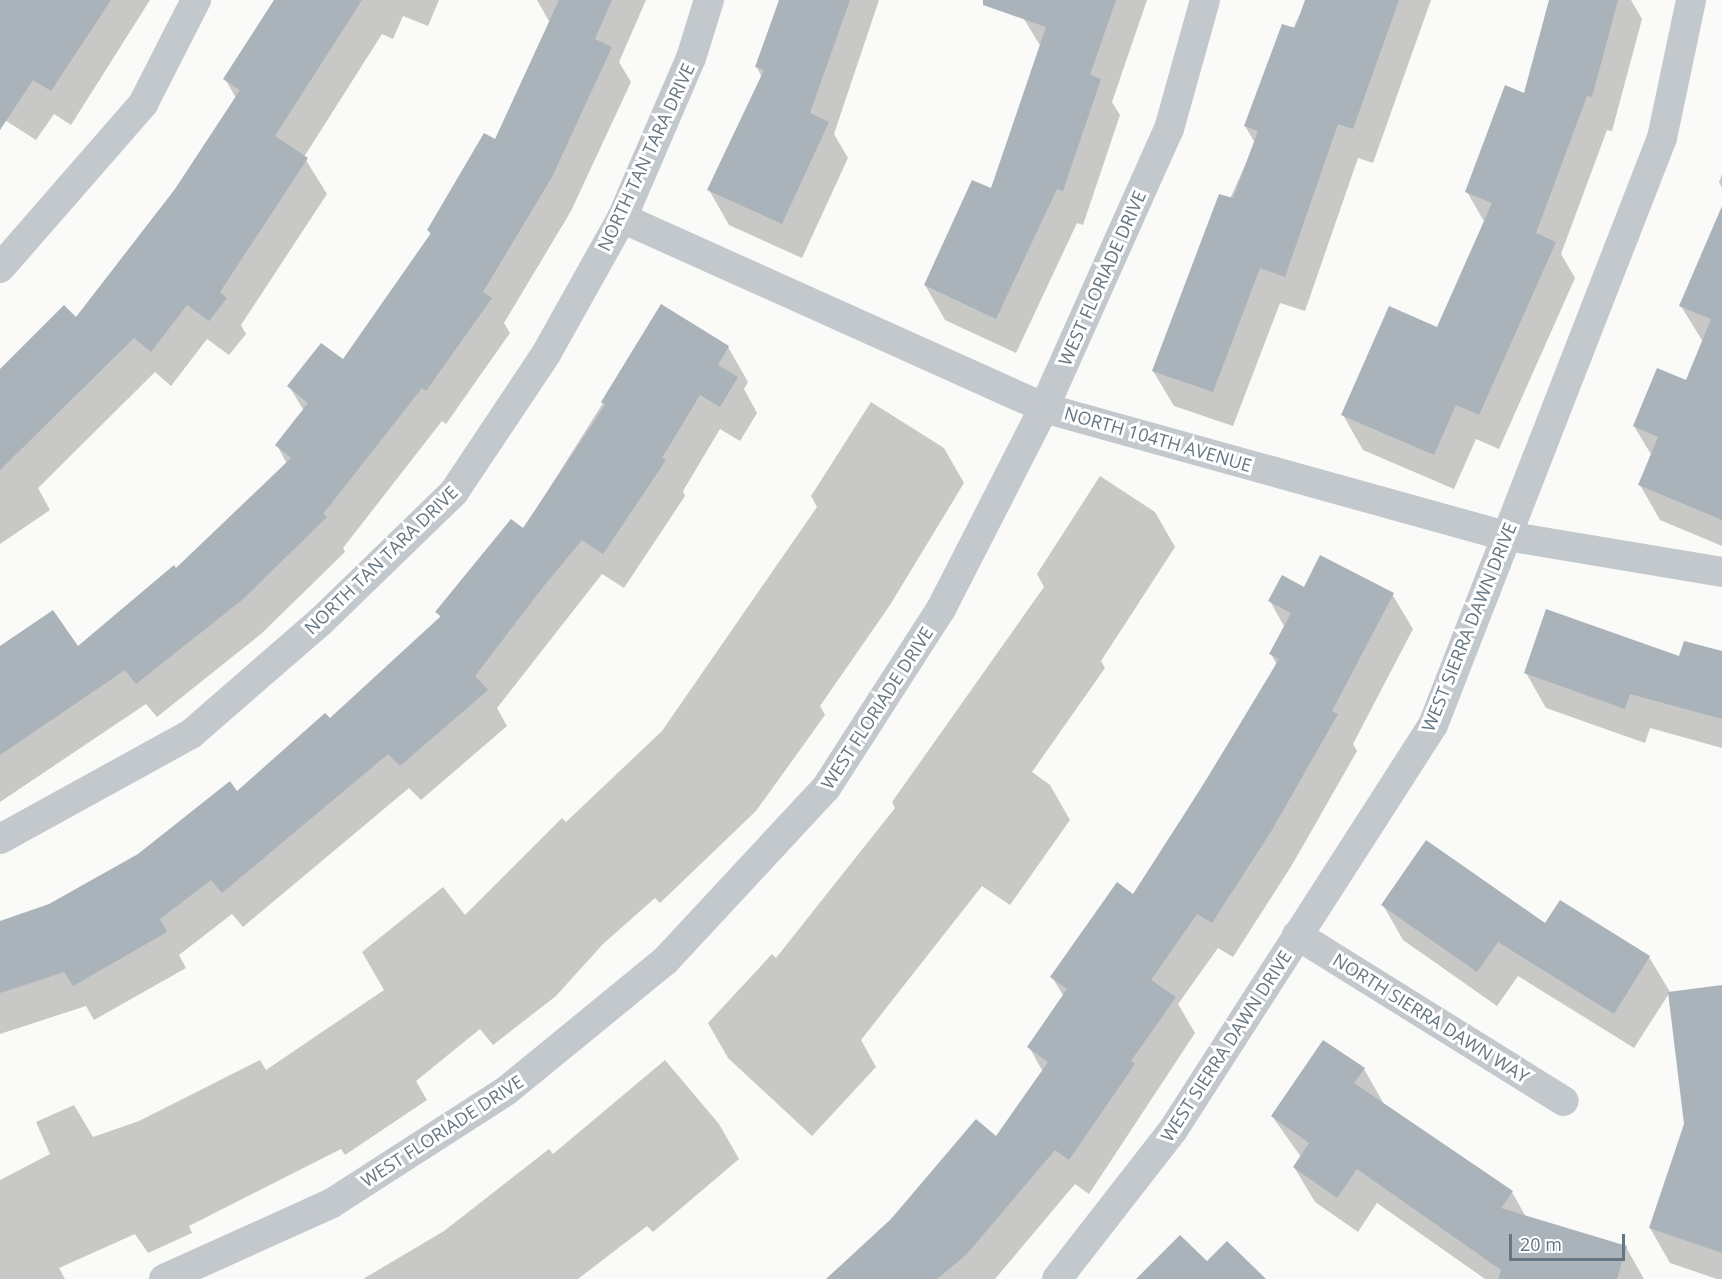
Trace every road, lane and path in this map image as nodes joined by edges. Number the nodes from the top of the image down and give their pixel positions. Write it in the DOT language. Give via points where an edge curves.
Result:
graph roads {
  1 [pos="196,0"];
  2 [pos="709,0"];
  3 [pos="1205,0"];
  4 [pos="1691,0"];
  5 [pos="622,218"];
  6 [pos="0,268"];
  7 [pos="1044,408"];
  8 [pos="1507,536"];
  9 [pos="1722,572"];
  10 [pos="0,839"];
  11 [pos="1297,935"];
  12 [pos="1564,1101"];
  13 [pos="164,1279"];
  14 [pos="1057,1279"];
  1 -- 6 [label="street" via="143,104"];
  2 -- 5 [label="street, NORTH TAN TARA DRIVE" via="691,58"];
  3 -- 7 [label="street, WEST FLORIADE DRIVE" via="1169,129"];
  4 -- 8 [label="street, WEST SIERRA DAWN DRIVE" via="1662,138"];
  5 -- 7 [label="street, NORTH 104TH AVENUE"];
  5 -- 10 [label="street, NORTH TAN TARA DRIVE" via="546,354 454,492 320,622 191,734"];
  7 -- 8 [label="street, NORTH 104TH AVENUE"];
  7 -- 13 [label="street, WEST FLORIADE DRIVE" via="941,609 826,788 665,962 506,1092 332,1203"];
  8 -- 9 [label="street, NORTH 104TH AVENUE"];
  8 -- 11 [label="street, WEST SIERRA DAWN DRIVE" via="1433,725"];
  11 -- 12 [label="street, NORTH SIERRA DAWN WAY"];
  11 -- 14 [label="street, WEST SIERRA DAWN DRIVE" via="1173,1130"];
}
